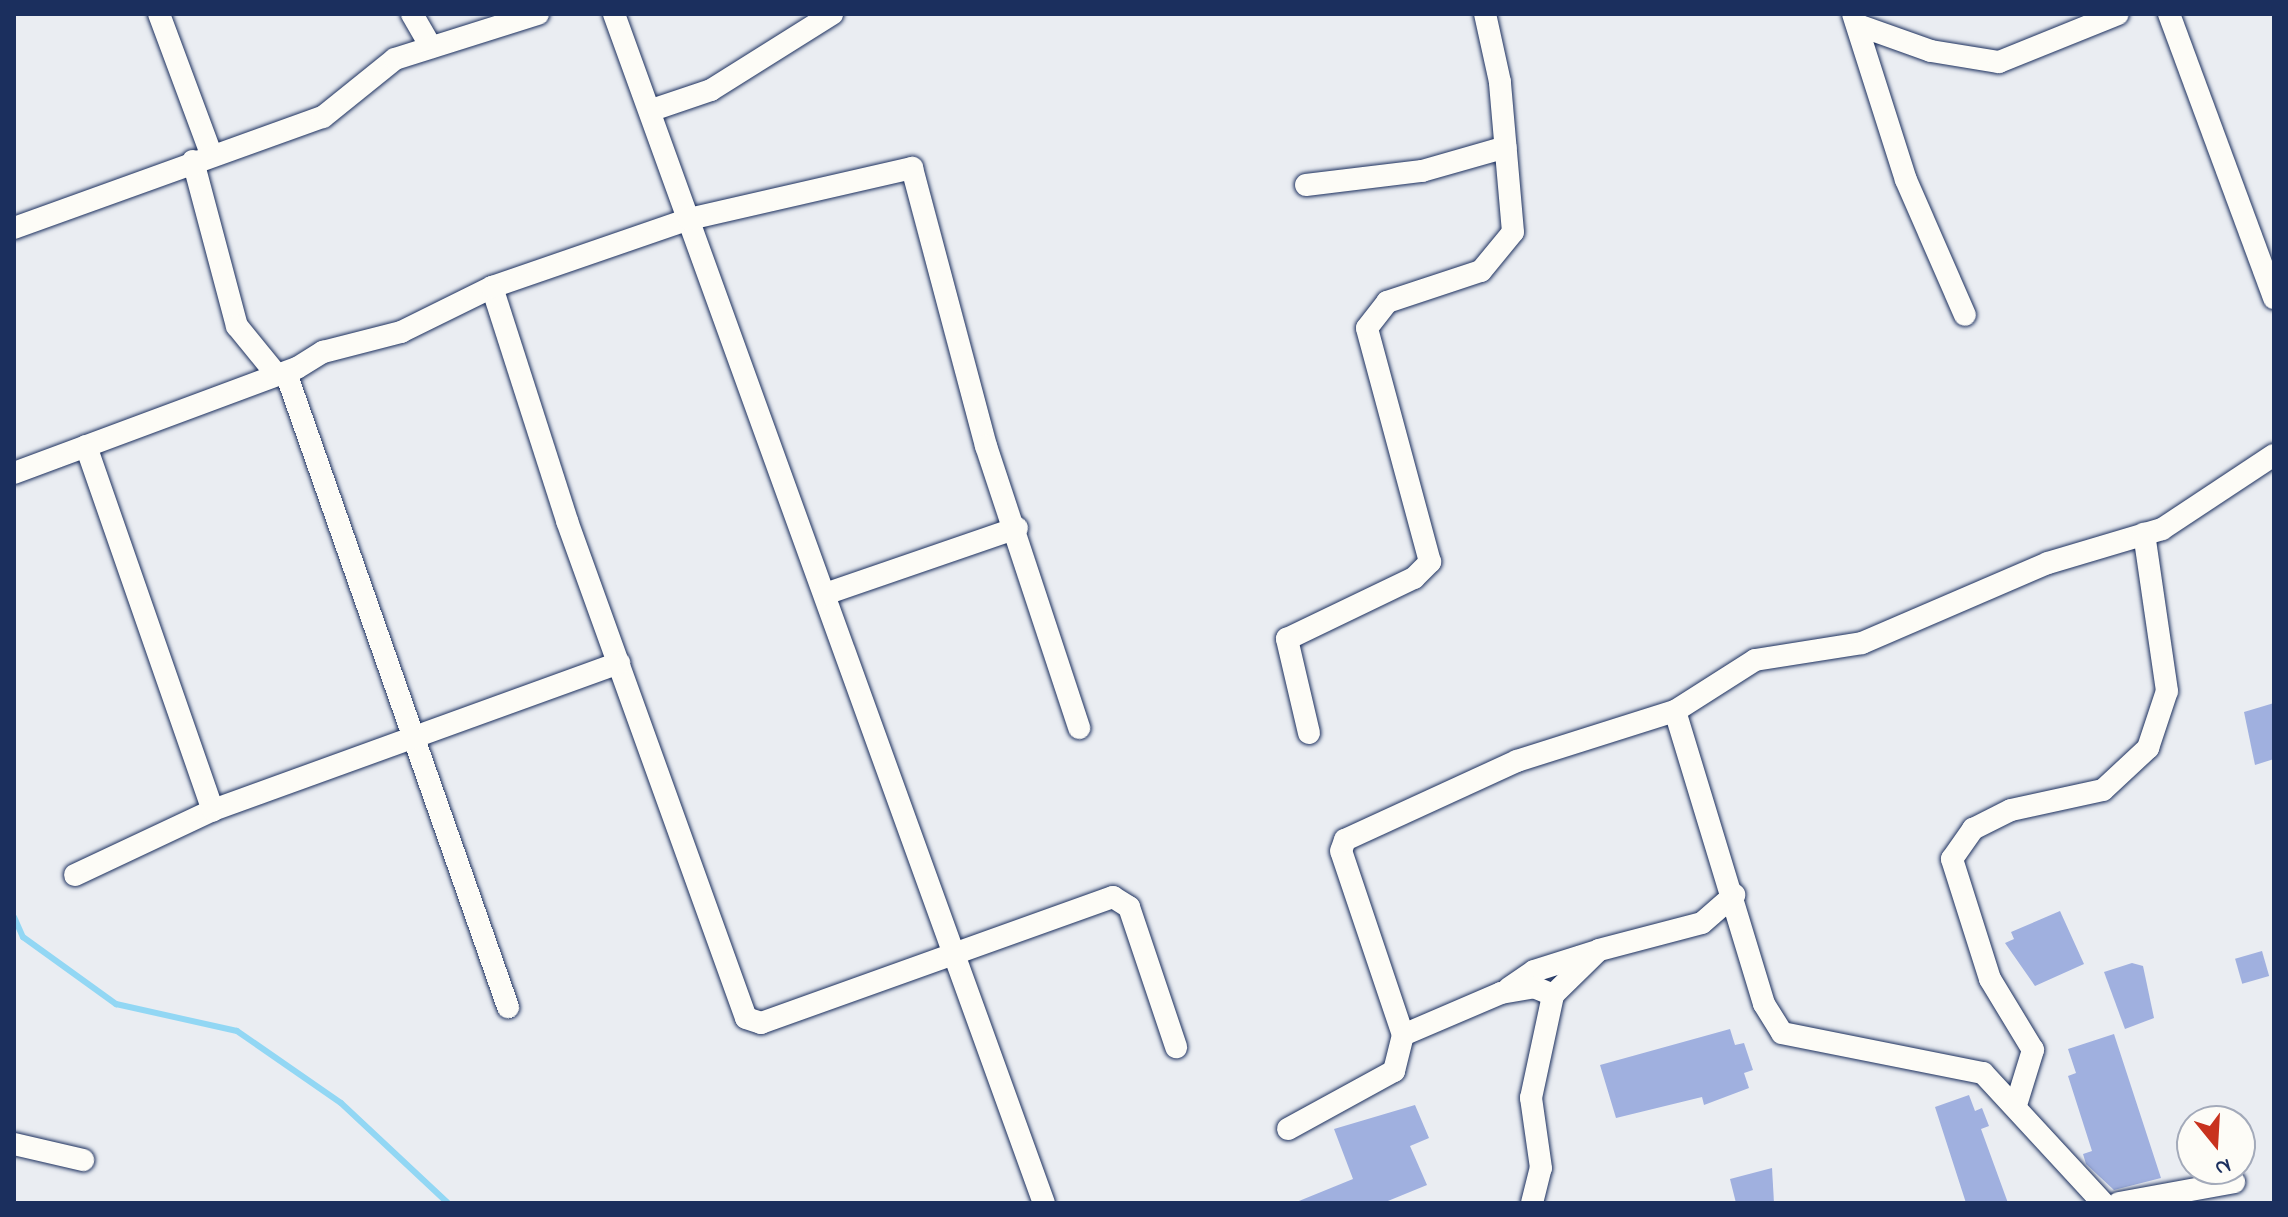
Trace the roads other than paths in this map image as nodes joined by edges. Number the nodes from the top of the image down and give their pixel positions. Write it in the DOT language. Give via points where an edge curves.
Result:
graph roads {
  1 [pos="159,14"];
  2 [pos="412,14"];
  3 [pos="538,14"];
  4 [pos="614,14"];
  5 [pos="832,14"];
  6 [pos="1485,14"];
  7 [pos="2118,14"];
  8 [pos="2169,14"];
  9 [pos="1855,20"];
  10 [pos="431,47"];
  11 [pos="652,110"];
  12 [pos="1506,147"];
  13 [pos="202,158"];
  14 [pos="1306,185"];
  15 [pos="689,219"];
  16 [pos="15,223"];
  17 [pos="2267,259"];
  18 [pos="492,287"];
  19 [pos="2274,298"];
  20 [pos="1965,315"];
  21 [pos="281,374"];
  22 [pos="86,446"];
  23 [pos="2274,455"];
  24 [pos="14,473"];
  25 [pos="1017,528"];
  26 [pos="2144,534"];
  27 [pos="825,594"];
  28 [pos="619,663"];
  29 [pos="1675,711"];
  30 [pos="1079,728"];
  31 [pos="1309,733"];
  32 [pos="412,741"];
  33 [pos="213,810"];
  34 [pos="75,875"];
  35 [pos="1734,895"];
  36 [pos="1599,950"];
  37 [pos="956,955"];
  38 [pos="1501,993"];
  39 [pos="1553,995"];
  40 [pos="508,1007"];
  41 [pos="1403,1035"];
  42 [pos="1176,1047"];
  43 [pos="2016,1105"];
  44 [pos="1288,1129"];
  45 [pos="14,1144"];
  46 [pos="83,1160"];
  47 [pos="2218,1185"];
  48 [pos="1044,1203"];
  49 [pos="1532,1203"];
  50 [pos="2103,1203"];
  51 [pos="2119,1203"];
  1 -- 13 [label="street"];
  2 -- 10 [label="street"];
  3 -- 10 [label="street"];
  4 -- 11 [label="street"];
  5 -- 11 [label="street" via="711,90"];
  6 -- 12 [label="street"];
  7 -- 9 [label="street" via="1999,62 1945,55"];
  8 -- 17 [label="street"];
  9 -- 20 [label="street" via="1906,180"];
  10 -- 13 [label="street" via="395,59 323,117"];
  11 -- 15 [label="street"];
  12 -- 14 [label="street" via="1422,171"];
  12 -- 31 [label="street" via="1513,232 1507,246 1481,271 1387,302 1367,328 1430,562 1414,578 1287,639"];
  13 -- 16 [label="street"];
  13 -- 21 [label="street" via="237,326"];
  15 -- 18 [label="street"];
  15 -- 25 [label="street" via="912,168 986,446"];
  15 -- 27 [label="street"];
  17 -- 19 [label="street"];
  18 -- 21 [label="street" via="401,332 323,352"];
  18 -- 28 [label="street"];
  21 -- 22 [label="street"];
  21 -- 32 [label="street"];
  22 -- 24 [label="street"];
  22 -- 33 [label="street"];
  23 -- 26 [label="street" via="2212,502"];
  25 -- 27 [label="street"];
  25 -- 30 [label="street" via="1041,596 1047,648"];
  26 -- 29 [label="street" via="2048,563 1862,643 1755,660"];
  26 -- 43 [label="street" via="2167,691 2148,748 2103,790 2011,810 1973,829 1952,859 1990,979 2033,1050"];
  27 -- 37 [label="street"];
  28 -- 32 [label="street"];
  28 -- 37 [label="street" via="746,1018 761,1023"];
  29 -- 35 [label="street"];
  29 -- 41 [label="street" via="1517,761 1342,842"];
  32 -- 33 [label="street"];
  32 -- 40 [label="street"];
  33 -- 34 [label="street"];
  35 -- 36 [label="street" via="1702,923"];
  35 -- 43 [label="street" via="1764,1004 1782,1033 1983,1073"];
  36 -- 38 [label="street" via="1534,971"];
  36 -- 39 [label="street"];
  37 -- 42 [label="street" via="1090,899 1124,901"];
  37 -- 48 [label="street"];
  38 -- 39 [label="street" via="1534,987"];
  38 -- 41 [label="street"];
  39 -- 49 [label="street" via="1531,1098 1541,1168"];
  41 -- 44 [label="street" via="1394,1071"];
  43 -- 50 [label="street"];
  45 -- 46 [label="street"];
  47 -- 51 [label="street"];
}
